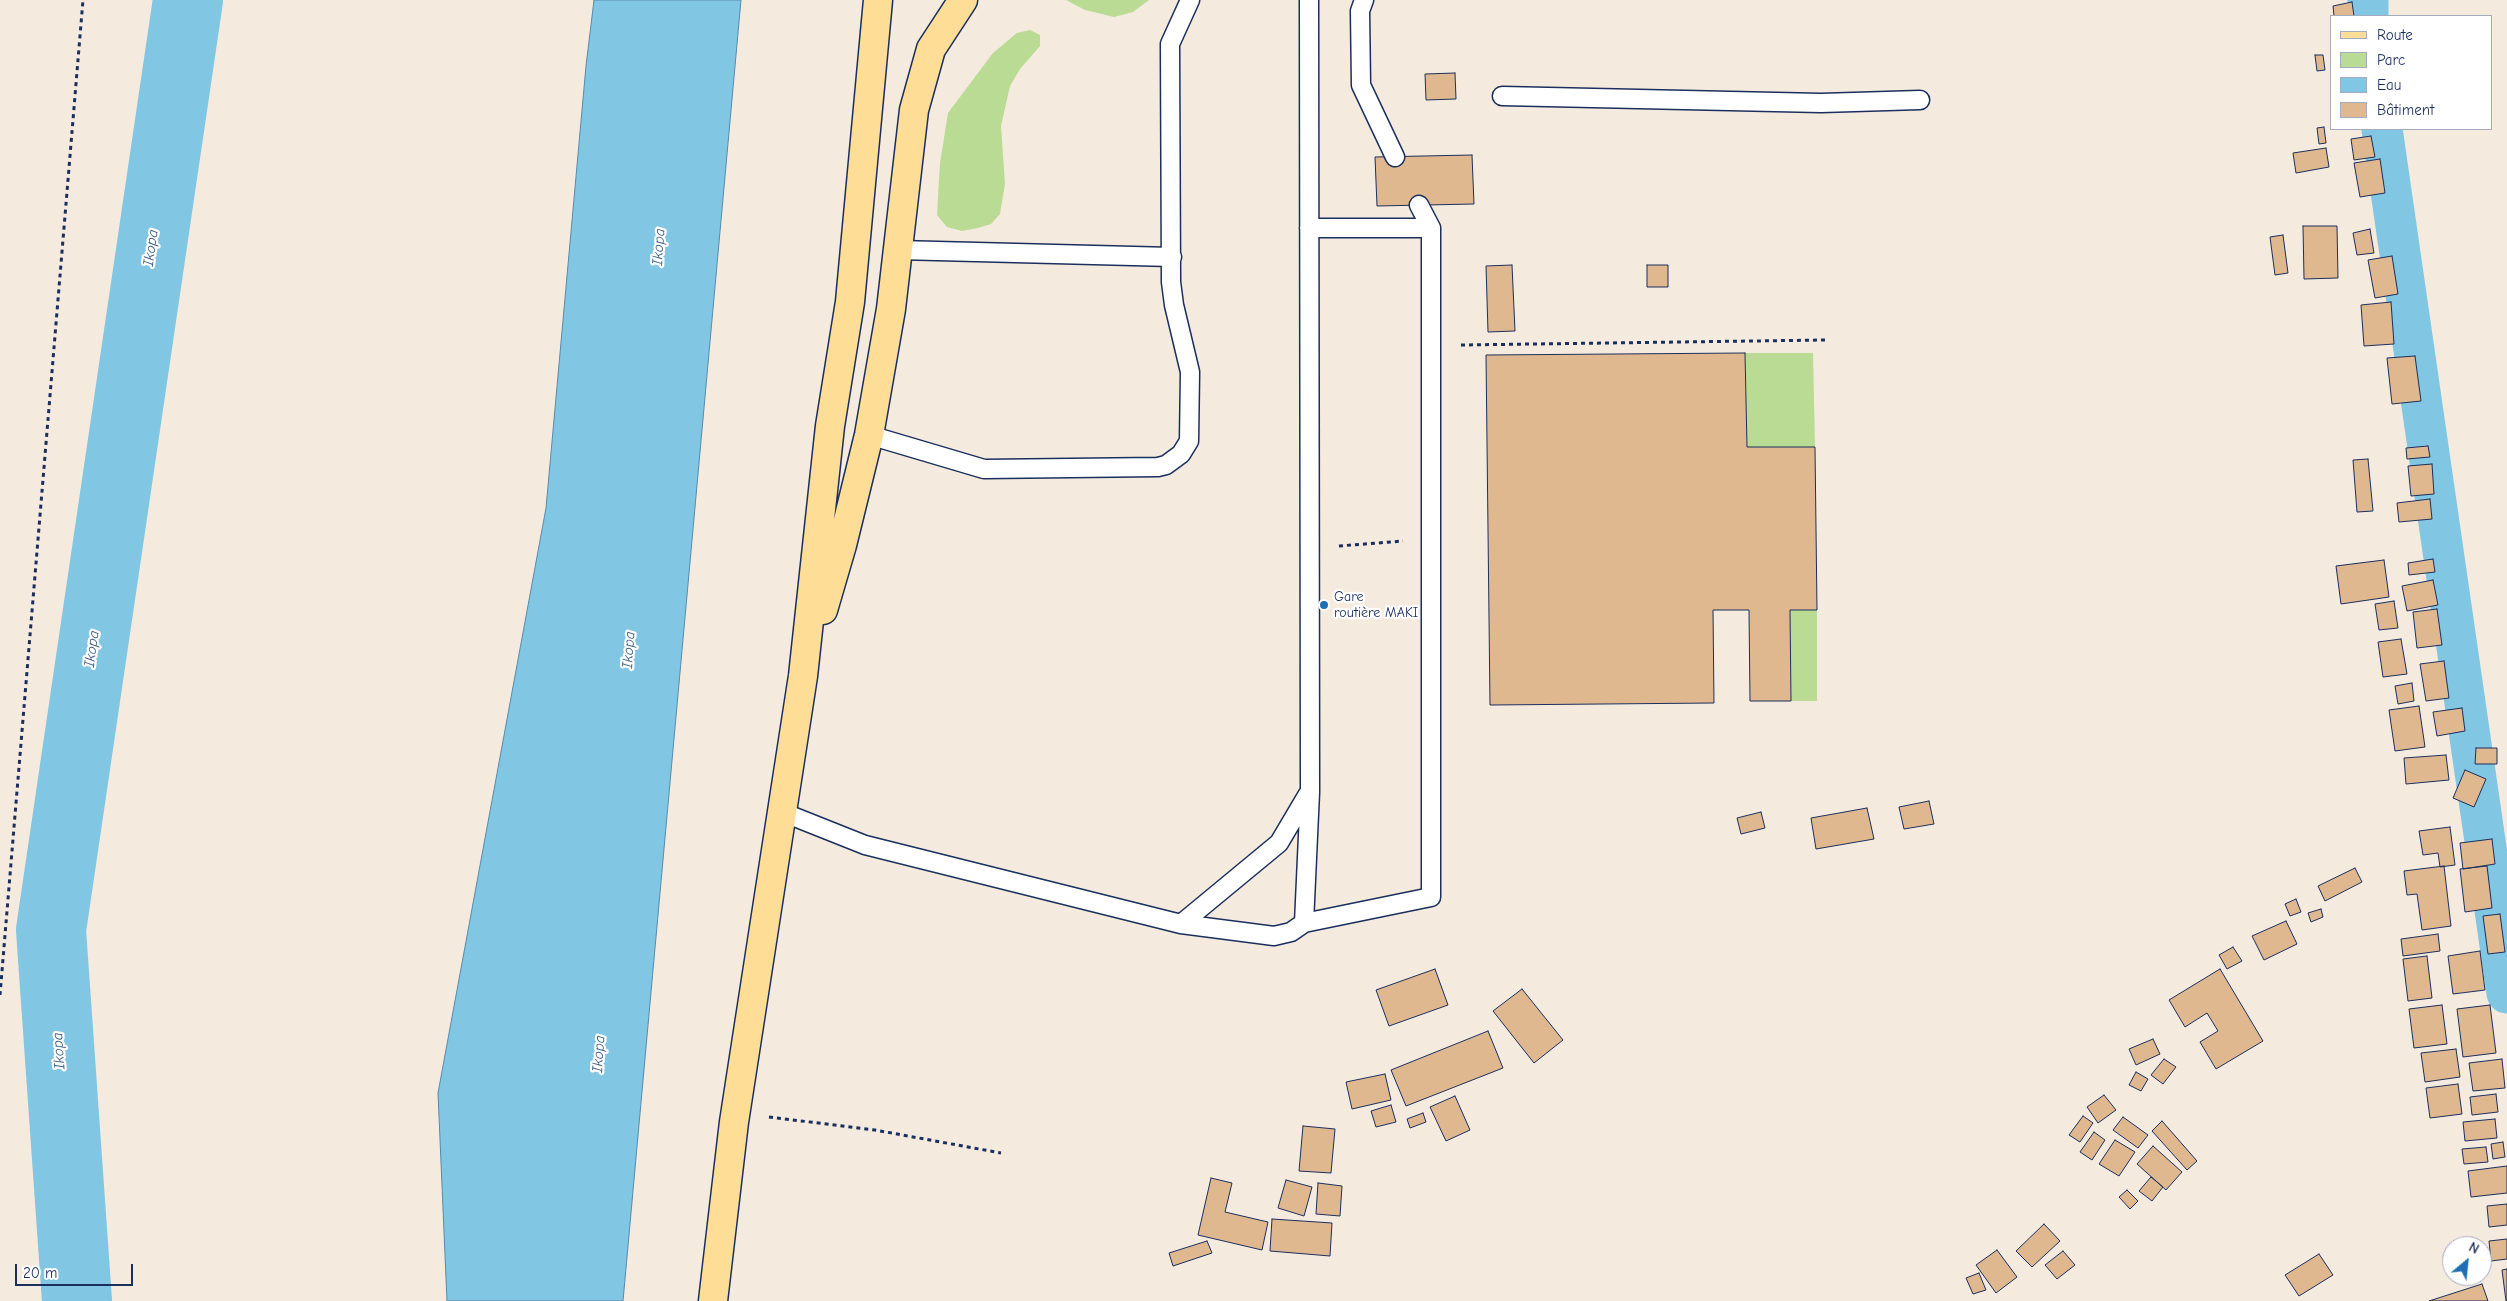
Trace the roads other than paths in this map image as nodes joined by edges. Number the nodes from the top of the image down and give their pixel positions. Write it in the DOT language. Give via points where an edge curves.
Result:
graph roads {
  1 [pos="878,0"];
  2 [pos="963,0"];
  3 [pos="1190,0"];
  4 [pos="1309,0"];
  5 [pos="1364,0"];
  6 [pos="1502,96"];
  7 [pos="1920,100"];
  8 [pos="1395,157"];
  9 [pos="1419,204"];
  10 [pos="1309,228"];
  11 [pos="1430,228"];
  12 [pos="898,250"];
  13 [pos="1172,257"];
  14 [pos="869,435"];
  15 [pos="803,676"];
  16 [pos="1310,792"];
  17 [pos="782,812"];
  18 [pos="1304,922"];
  19 [pos="1181,924"];
  20 [pos="713,1301"];
  1 -- 15 [label="main road" via="850,302 830,426"];
  2 -- 12 [label="main road" via="931,49 914,110"];
  3 -- 13 [label="lane" via="1170,44"];
  4 -- 10 [label="lane"];
  5 -- 8 [label="lane" via="1360,11 1361,85"];
  6 -- 7 [label="lane" via="1821,103"];
  9 -- 11 [label="lane"];
  10 -- 11 [label="lane"];
  10 -- 16 [label="lane"];
  11 -- 18 [label="lane" via="1432,897"];
  12 -- 13 [label="lane"];
  12 -- 14 [label="main road"];
  13 -- 14 [label="lane" via="1174,304 1190,372 1189,441 1171,462 1158,467 984,469"];
  14 -- 15 [label="main road" via="842,545"];
  15 -- 17 [label="main road"];
  16 -- 18 [label="lane"];
  16 -- 19 [label="lane" via="1279,843"];
  17 -- 19 [label="lane" via="865,845"];
  17 -- 20 [label="main road" via="736,1112"];
  18 -- 19 [label="lane" via="1291,932 1274,936"];
}
